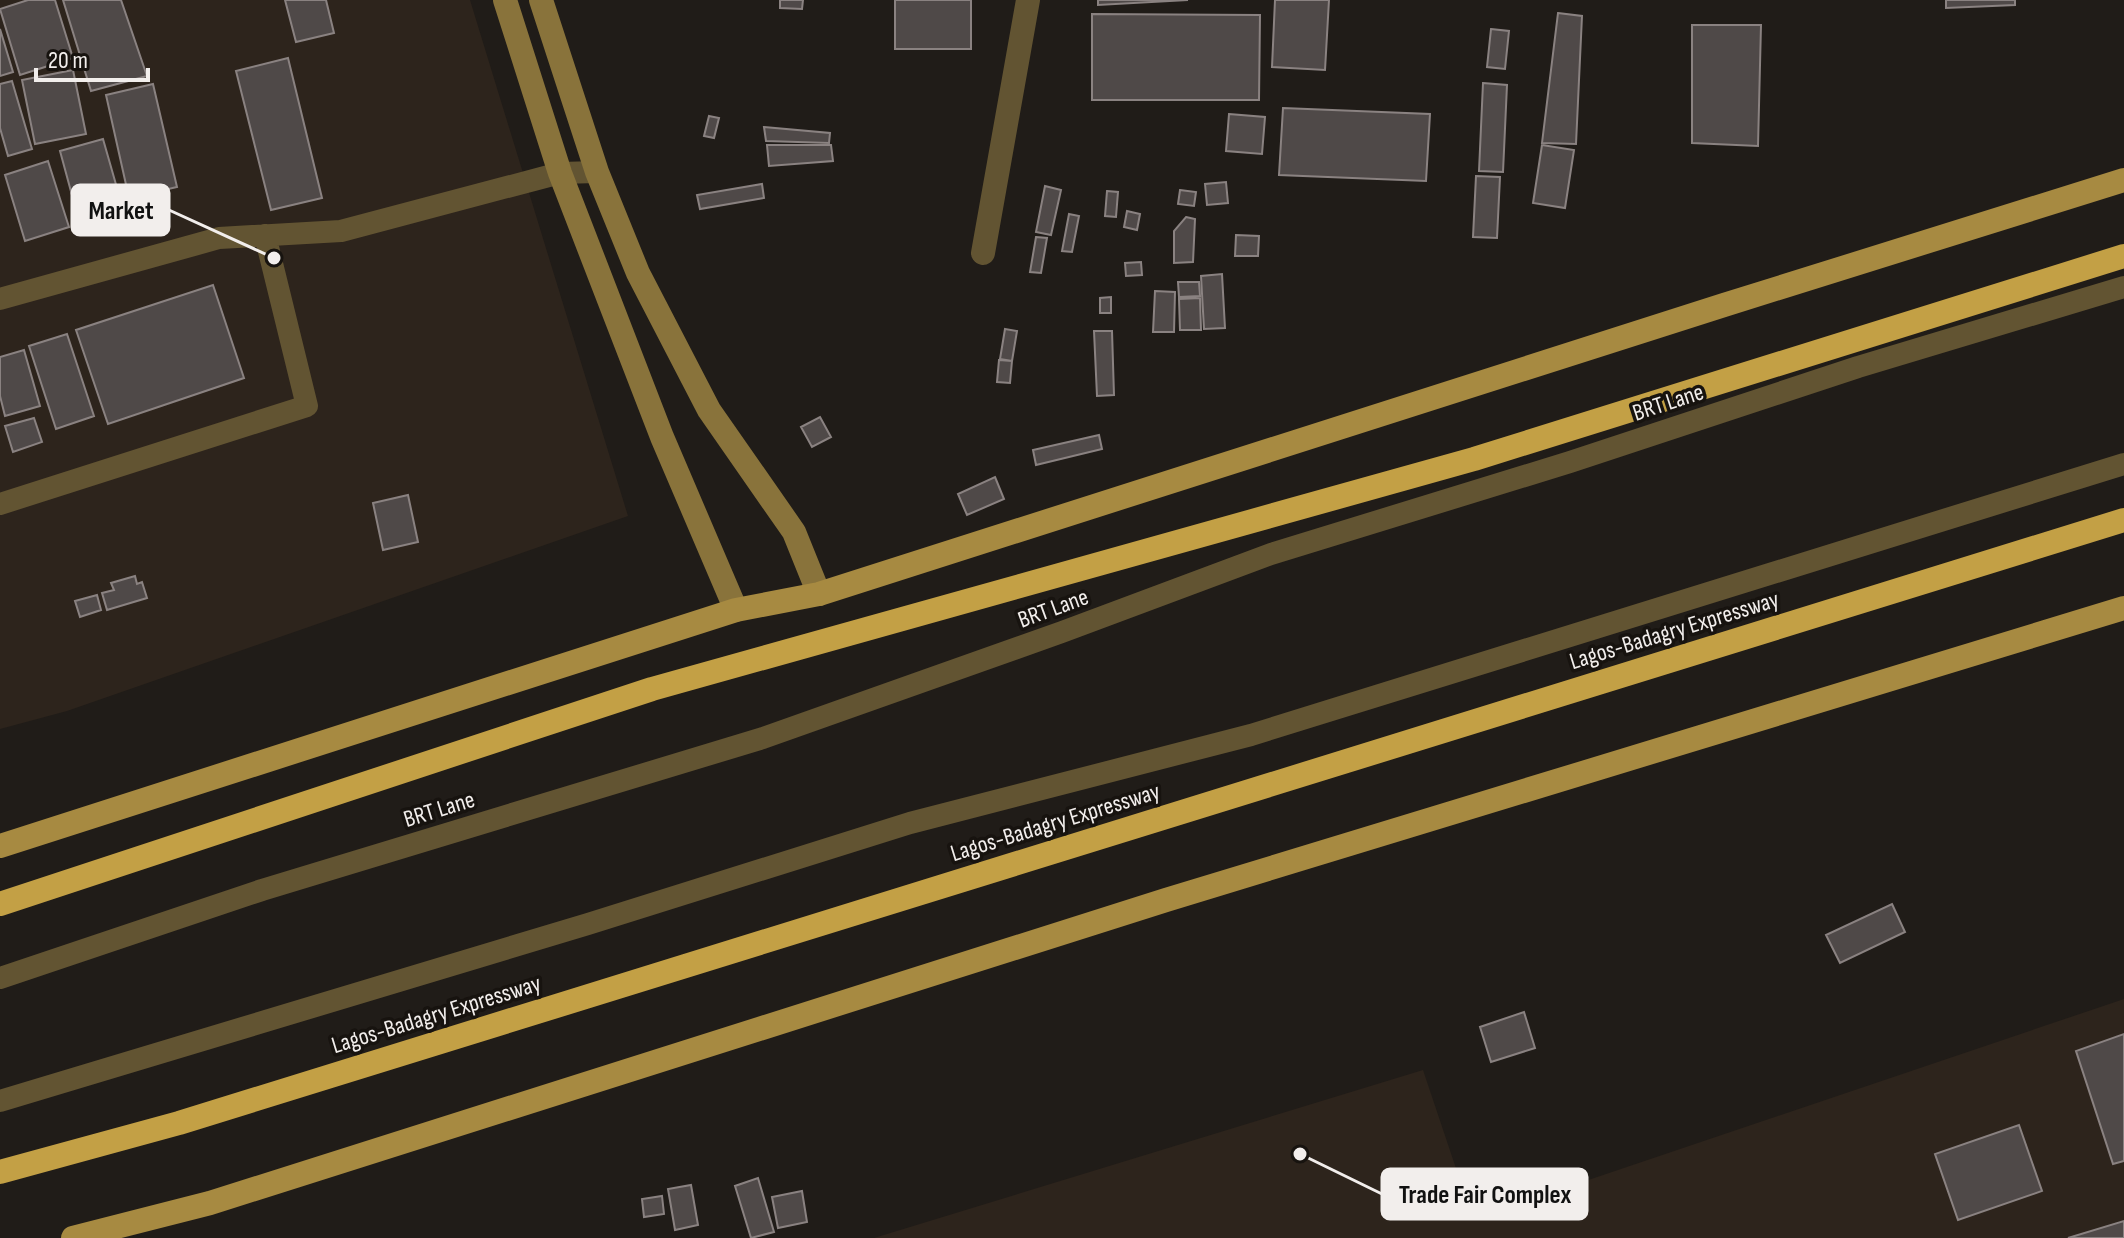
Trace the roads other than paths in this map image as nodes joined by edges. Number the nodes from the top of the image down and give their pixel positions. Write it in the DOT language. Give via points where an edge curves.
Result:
graph roads {
  1 [pos="505,0"];
  2 [pos="541,0"];
  3 [pos="1028,0"];
  4 [pos="597,172"];
  5 [pos="560,173"];
  6 [pos="2124,180"];
  7 [pos="265,235"];
  8 [pos="983,253"];
  9 [pos="2124,256"];
  10 [pos="2124,287"];
  11 [pos="0,299"];
  12 [pos="2124,464"];
  13 [pos="0,504"];
  14 [pos="2124,520"];
  15 [pos="819,594"];
  16 [pos="2124,608"];
  17 [pos="736,610"];
  18 [pos="0,846"];
  19 [pos="0,904"];
  20 [pos="0,978"];
  21 [pos="0,1101"];
  22 [pos="0,1172"];
  23 [pos="73,1238"];
  1 -- 5 [label="main road"];
  2 -- 4 [label="main road"];
  3 -- 8 [label="street"];
  4 -- 5 [label="lane"];
  4 -- 15 [label="main road" via="638,273 709,410 794,532"];
  5 -- 7 [label="lane" via="341,231"];
  5 -- 17 [label="main road" via="662,437"];
  6 -- 15 [label="main road"];
  7 -- 11 [label="lane" via="219,238"];
  7 -- 13 [label="lane" via="307,406"];
  9 -- 19 [label="highway" via="1474,459 652,689"];
  10 -- 20 [label="lane, BRT Lane" via="1271,554 763,738 262,890"];
  12 -- 21 [label="lane" via="1251,735 910,823"];
  14 -- 22 [label="highway, Lagos-Badagry Expressway" via="194,1118"];
  15 -- 17 [label="main road"];
  16 -- 23 [label="main road" via="1166,900 210,1203"];
  17 -- 18 [label="main road"];
}
